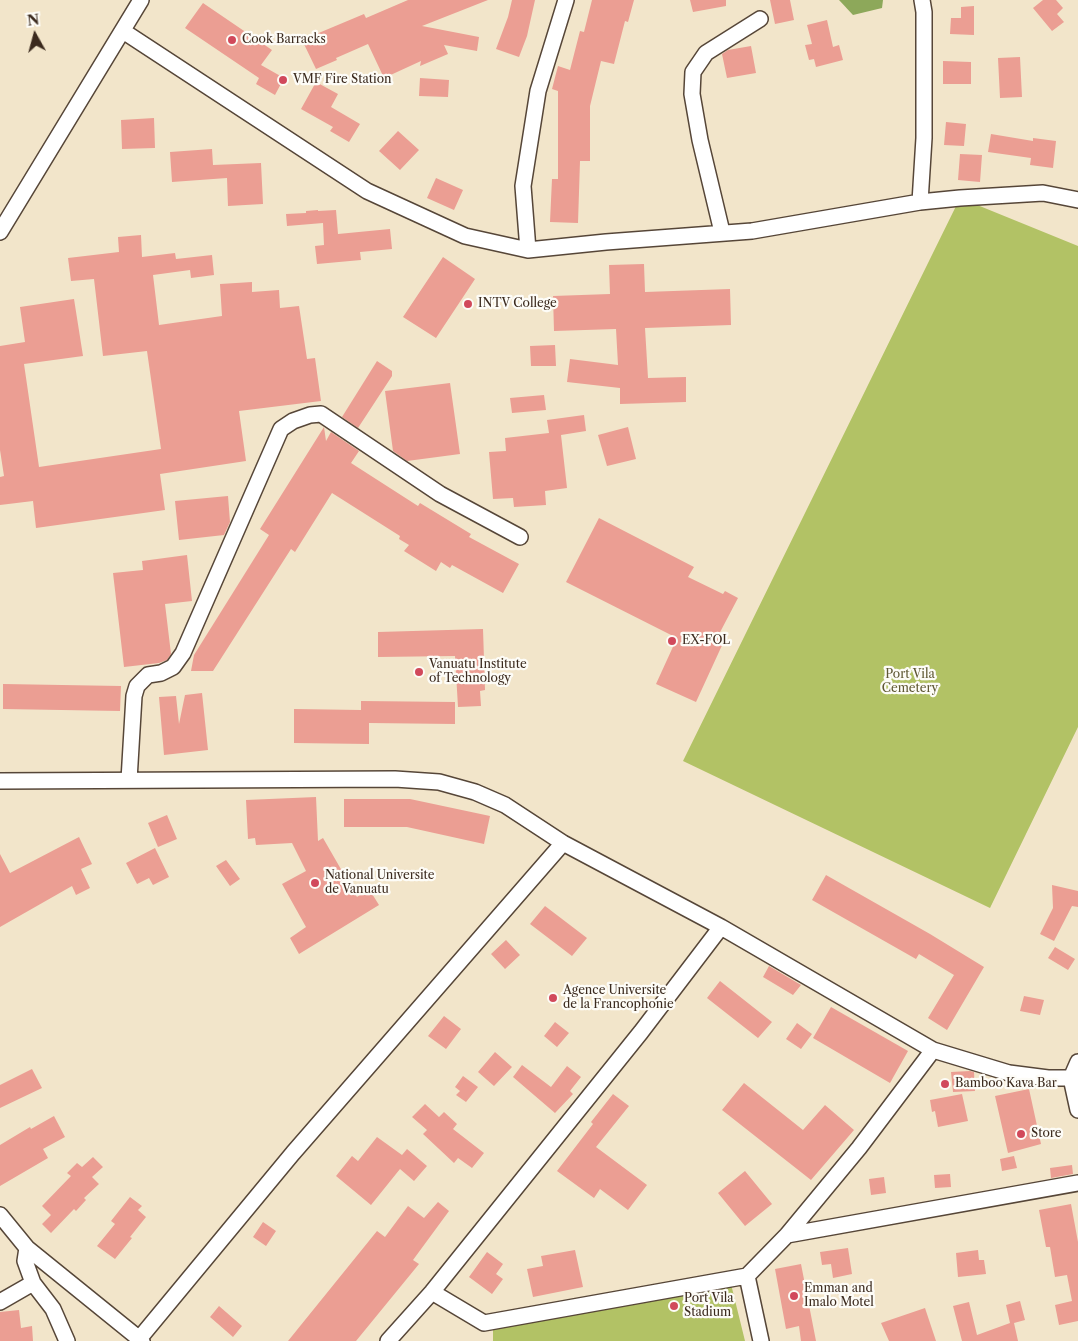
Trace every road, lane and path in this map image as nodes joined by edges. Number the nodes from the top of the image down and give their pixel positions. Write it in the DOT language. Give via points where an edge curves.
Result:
graph roads {
  1 [pos="141,0"];
  2 [pos="566,0"];
  3 [pos="922,0"];
  4 [pos="760,19"];
  5 [pos="123,31"];
  6 [pos="1078,200"];
  7 [pos="920,202"];
  8 [pos="0,232"];
  9 [pos="722,232"];
  10 [pos="528,250"];
  11 [pos="520,537"];
  12 [pos="129,780"];
  13 [pos="0,781"];
  14 [pos="564,843"];
  15 [pos="721,927"];
  16 [pos="933,1050"];
  17 [pos="1078,1062"];
  18 [pos="1071,1078"];
  19 [pos="1078,1110"];
  20 [pos="1078,1183"];
  21 [pos="0,1214"];
  22 [pos="787,1236"];
  23 [pos="27,1248"];
  24 [pos="747,1276"];
  25 [pos="33,1282"];
  26 [pos="432,1292"];
  27 [pos="0,1302"];
  28 [pos="140,1340"];
  29 [pos="67,1341"];
  30 [pos="388,1341"];
  31 [pos="761,1341"];
  1 -- 5 [label="street"];
  2 -- 10 [label="street" via="538,90 523,186"];
  3 -- 7 [label="street" via="924,138"];
  4 -- 9 [label="street" via="706,53 693,72 692,94 700,140"];
  5 -- 8 [label="street"];
  5 -- 10 [label="street" via="368,191 465,236"];
  6 -- 7 [label="street" via="1043,193"];
  7 -- 9 [label="street" via="752,230"];
  9 -- 10 [label="street"];
  11 -- 12 [label="street" via="440,494 321,414 293,420 281,429 179,661 167,670 148,675 137,686"];
  12 -- 13 [label="street"];
  12 -- 14 [label="street" via="395,779 439,782 505,805"];
  14 -- 15 [label="street"];
  14 -- 28 [label="street" via="293,1153"];
  15 -- 16 [label="street"];
  15 -- 26 [label="street"];
  16 -- 18 [label="street" via="1009,1073"];
  16 -- 22 [label="street"];
  17 -- 18 [label="street"];
  18 -- 19 [label="street"];
  20 -- 22 [label="street"];
  21 -- 23 [label="street"];
  22 -- 24 [label="street"];
  23 -- 25 [label="street" via="25,1261"];
  23 -- 28 [label="street"];
  24 -- 26 [label="street" via="484,1323"];
  24 -- 31 [label="street"];
  25 -- 27 [label="street"];
  25 -- 29 [label="street" via="53,1309"];
  26 -- 30 [label="street"];
}
